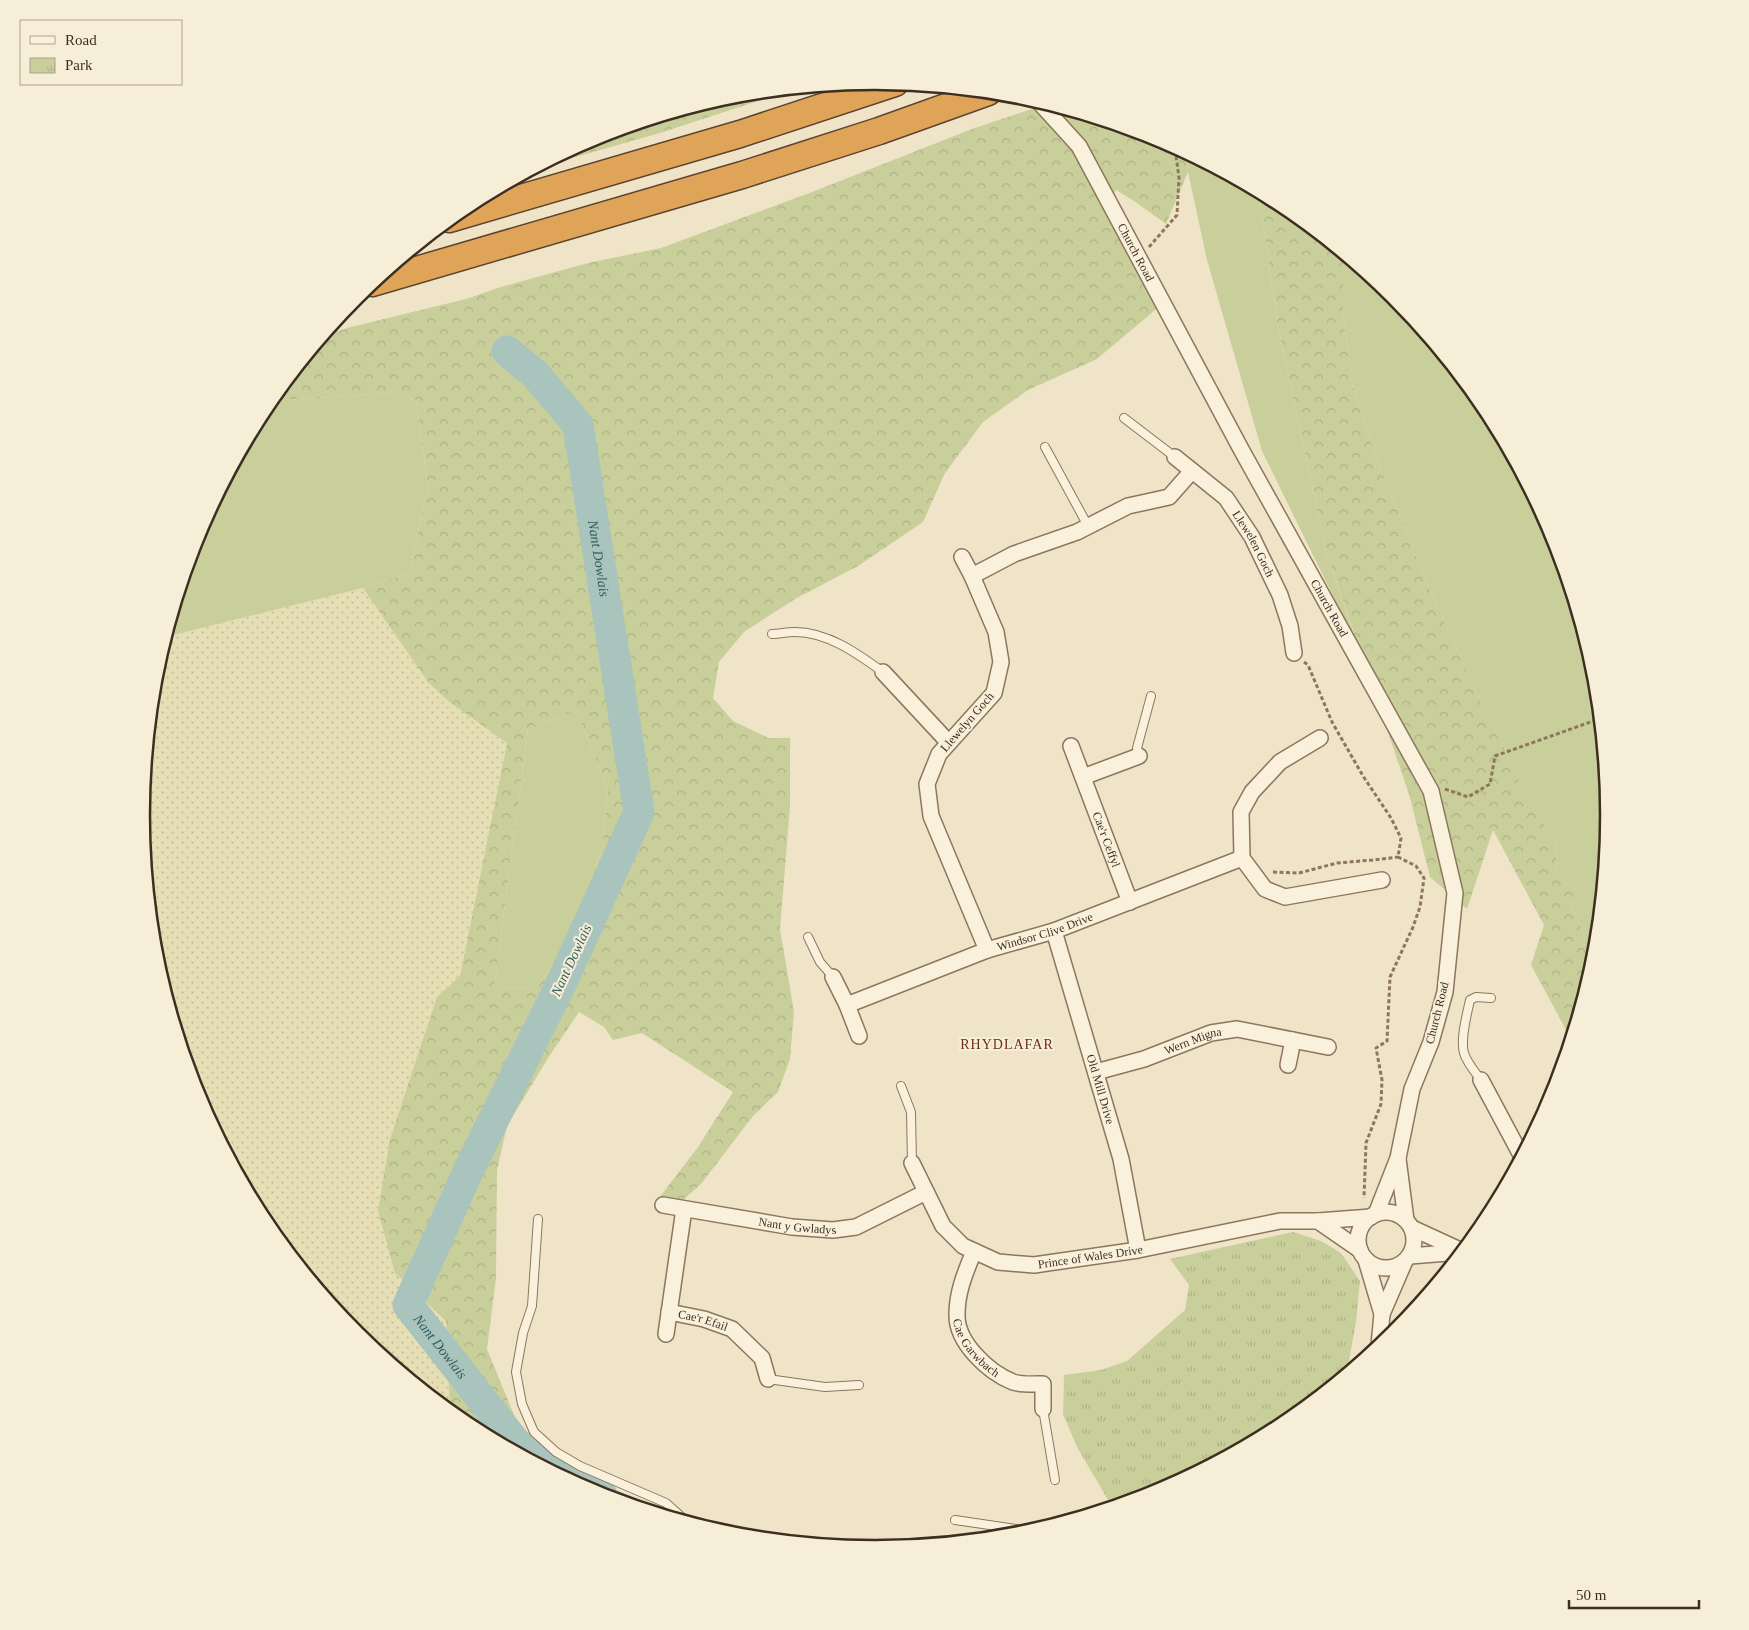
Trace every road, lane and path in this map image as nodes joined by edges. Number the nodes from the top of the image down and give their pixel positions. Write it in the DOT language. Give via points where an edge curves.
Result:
graph roads {
  1 [pos="874,90"];
  2 [pos="974,97"];
  3 [pos="1048,112"];
  4 [pos="1176,156"];
  5 [pos="471,213"];
  6 [pos="1139,259"];
  7 [pos="387,279"];
  8 [pos="1124,418"];
  9 [pos="1045,448"];
  10 [pos="1175,457"];
  11 [pos="1192,471"];
  12 [pos="1088,526"];
  13 [pos="962,557"];
  14 [pos="972,576"];
  15 [pos="772,634"];
  16 [pos="1294,654"];
  17 [pos="883,672"];
  18 [pos="1151,696"];
  19 [pos="1593,721"];
  20 [pos="1320,738"];
  21 [pos="949,743"];
  22 [pos="1071,746"];
  23 [pos="1139,756"];
  24 [pos="1083,777"];
  25 [pos="1426,782"];
  26 [pos="1398,857"];
  27 [pos="1242,858"];
  28 [pos="1253,872"];
  29 [pos="1382,880"];
  30 [pos="1130,902"];
  31 [pos="1054,931"];
  32 [pos="808,937"];
  33 [pos="987,950"];
  34 [pos="833,977"];
  35 [pos="1491,998"];
  36 [pos="847,1005"];
  37 [pos="859,1036"];
  38 [pos="1293,1040"];
  39 [pos="1328,1047"];
  40 [pos="1288,1065"];
  41 [pos="1096,1072"];
  42 [pos="1481,1080"];
  43 [pos="901,1086"];
  44 [pos="1518,1149"];
  45 [pos="1398,1158"];
  46 [pos="912,1162"];
  47 [pos="926,1192"];
  48 [pos="663,1206"];
  49 [pos="684,1209"];
  50 [pos="1373,1215"];
  51 [pos="1355,1218"];
  52 [pos="538,1219"];
  53 [pos="1318,1221"];
  54 [pos="1409,1224"];
  55 [pos="1455,1249"];
  56 [pos="1138,1250"];
  57 [pos="974,1251"];
  58 [pos="1452,1253"];
  59 [pos="1363,1255"];
  60 [pos="1407,1260"];
  61 [pos="669,1312"];
  62 [pos="1382,1314"];
  63 [pos="666,1334"];
  64 [pos="1380,1335"];
  65 [pos="768,1379"];
  66 [pos="860,1385"];
  67 [pos="1043,1409"];
  68 [pos="1055,1480"];
  69 [pos="676,1512"];
  70 [pos="955,1520"];
  71 [pos="1007,1528"];
  1 -- 5 [label="highway" via="740,134"];
  2 -- 7 [label="highway" via="742,175"];
  3 -- 6 [label="street, Church Road" via="1079,146"];
  4 -- 6 [label="path" via="1179,178 1177,215"];
  6 -- 25 [label="street, Church Road"];
  8 -- 10 [label="lane"];
  9 -- 12 [label="lane"];
  10 -- 11 [label="street, Llewelen Goch"];
  11 -- 12 [label="street" via="1168,497 1128,506"];
  11 -- 16 [label="street, Llewelen Goch" via="1226,498 1252,537 1280,595 1290,626"];
  12 -- 14 [label="street" via="1014,554"];
  13 -- 14 [label="street, Llewelyn Goch"];
  14 -- 21 [label="street, Llewelyn Goch" via="996,632 1001,662 994,693"];
  15 -- 17 [label="lane" via="796,632 826,638"];
  16 -- 26 [label="path" via="1308,665 1332,722 1401,838"];
  17 -- 21 [label="street"];
  18 -- 23 [label="lane" via="1137,748"];
  19 -- 25 [label="path" via="1495,756 1490,784 1468,797"];
  20 -- 27 [label="street" via="1280,762 1252,792 1241,812"];
  21 -- 33 [label="street, Llewelyn Goch" via="939,754 927,784 931,816"];
  22 -- 24 [label="street, Cae'r Ceffyl"];
  23 -- 24 [label="street"];
  24 -- 30 [label="street, Cae'r Ceffyl"];
  25 -- 45 [label="street, Church Road" via="1431,791 1455,893 1445,992 1431,1042 1412,1089"];
  26 -- 28 [label="path" via="1337,863 1299,873"];
  26 -- 51 [label="path" via="1416,866 1424,878 1420,907 1390,977 1387,1041 1376,1048 1382,1080 1381,1104 1366,1143 1364,1198"];
  27 -- 28 [label="street"];
  27 -- 30 [label="street, Windsor Clive Drive"];
  28 -- 29 [label="street" via="1265,888 1285,898"];
  30 -- 31 [label="street, Windsor Clive Drive"];
  31 -- 33 [label="street, Windsor Clive Drive"];
  31 -- 41 [label="street, Old Mill Drive"];
  32 -- 34 [label="lane" via="820,962"];
  33 -- 36 [label="street, Windsor Clive Drive"];
  34 -- 36 [label="street"];
  35 -- 42 [label="lane" via="1470,1000 1464,1036 1463,1051"];
  36 -- 37 [label="street"];
  38 -- 39 [label="street, Wern Migna"];
  38 -- 40 [label="street"];
  38 -- 41 [label="street, Wern Migna" via="1237,1029 1211,1034 1144,1059"];
  41 -- 56 [label="street, Old Mill Drive" via="1121,1159"];
  42 -- 44 [label="street"];
  43 -- 46 [label="lane" via="911,1112"];
  45 -- 50 [label="street, Church Road"];
  45 -- 54 [label="street, Church Road"];
  46 -- 47 [label="street, Prince of Wales Drive"];
  47 -- 49 [label="street, Nant y Gwladys" via="856,1227 833,1230 792,1227"];
  47 -- 57 [label="street, Prince of Wales Drive" via="943,1226 963,1246"];
  48 -- 49 [label="street, Nant y Gwladys"];
  49 -- 61 [label="street, Cae'r Efail"];
  50 -- 51 [label="street, Prince of Wales Drive"];
  50 -- 54 [label="street" via="1390,1212"];
  50 -- 59 [label="street" via="1359,1231 1358,1241"];
  51 -- 53 [label="street, Prince of Wales Drive"];
  52 -- 69 [label="lane" via="532,1306 516,1372 522,1404 534,1432 556,1452 580,1466 666,1503"];
  53 -- 56 [label="street, Prince of Wales Drive" via="1280,1221"];
  53 -- 59 [label="street"];
  54 -- 55 [label="street"];
  54 -- 60 [label="street" via="1415,1237"];
  56 -- 57 [label="street, Prince of Wales Drive" via="1034,1265 998,1262"];
  57 -- 67 [label="street, Cae Garwbach" via="961,1282 956,1315 964,1341 983,1364 1013,1382 1043,1384"];
  58 -- 60 [label="street"];
  59 -- 60 [label="street" via="1374,1266 1383,1268 1395,1268"];
  59 -- 62 [label="street"];
  60 -- 62 [label="street"];
  61 -- 63 [label="street, Cae'r Efail"];
  61 -- 65 [label="street, Cae'r Efail" via="732,1329 762,1358"];
  62 -- 64 [label="street"];
  65 -- 66 [label="lane" via="825,1387"];
  67 -- 68 [label="lane"];
  70 -- 71 [label="lane"];
}
